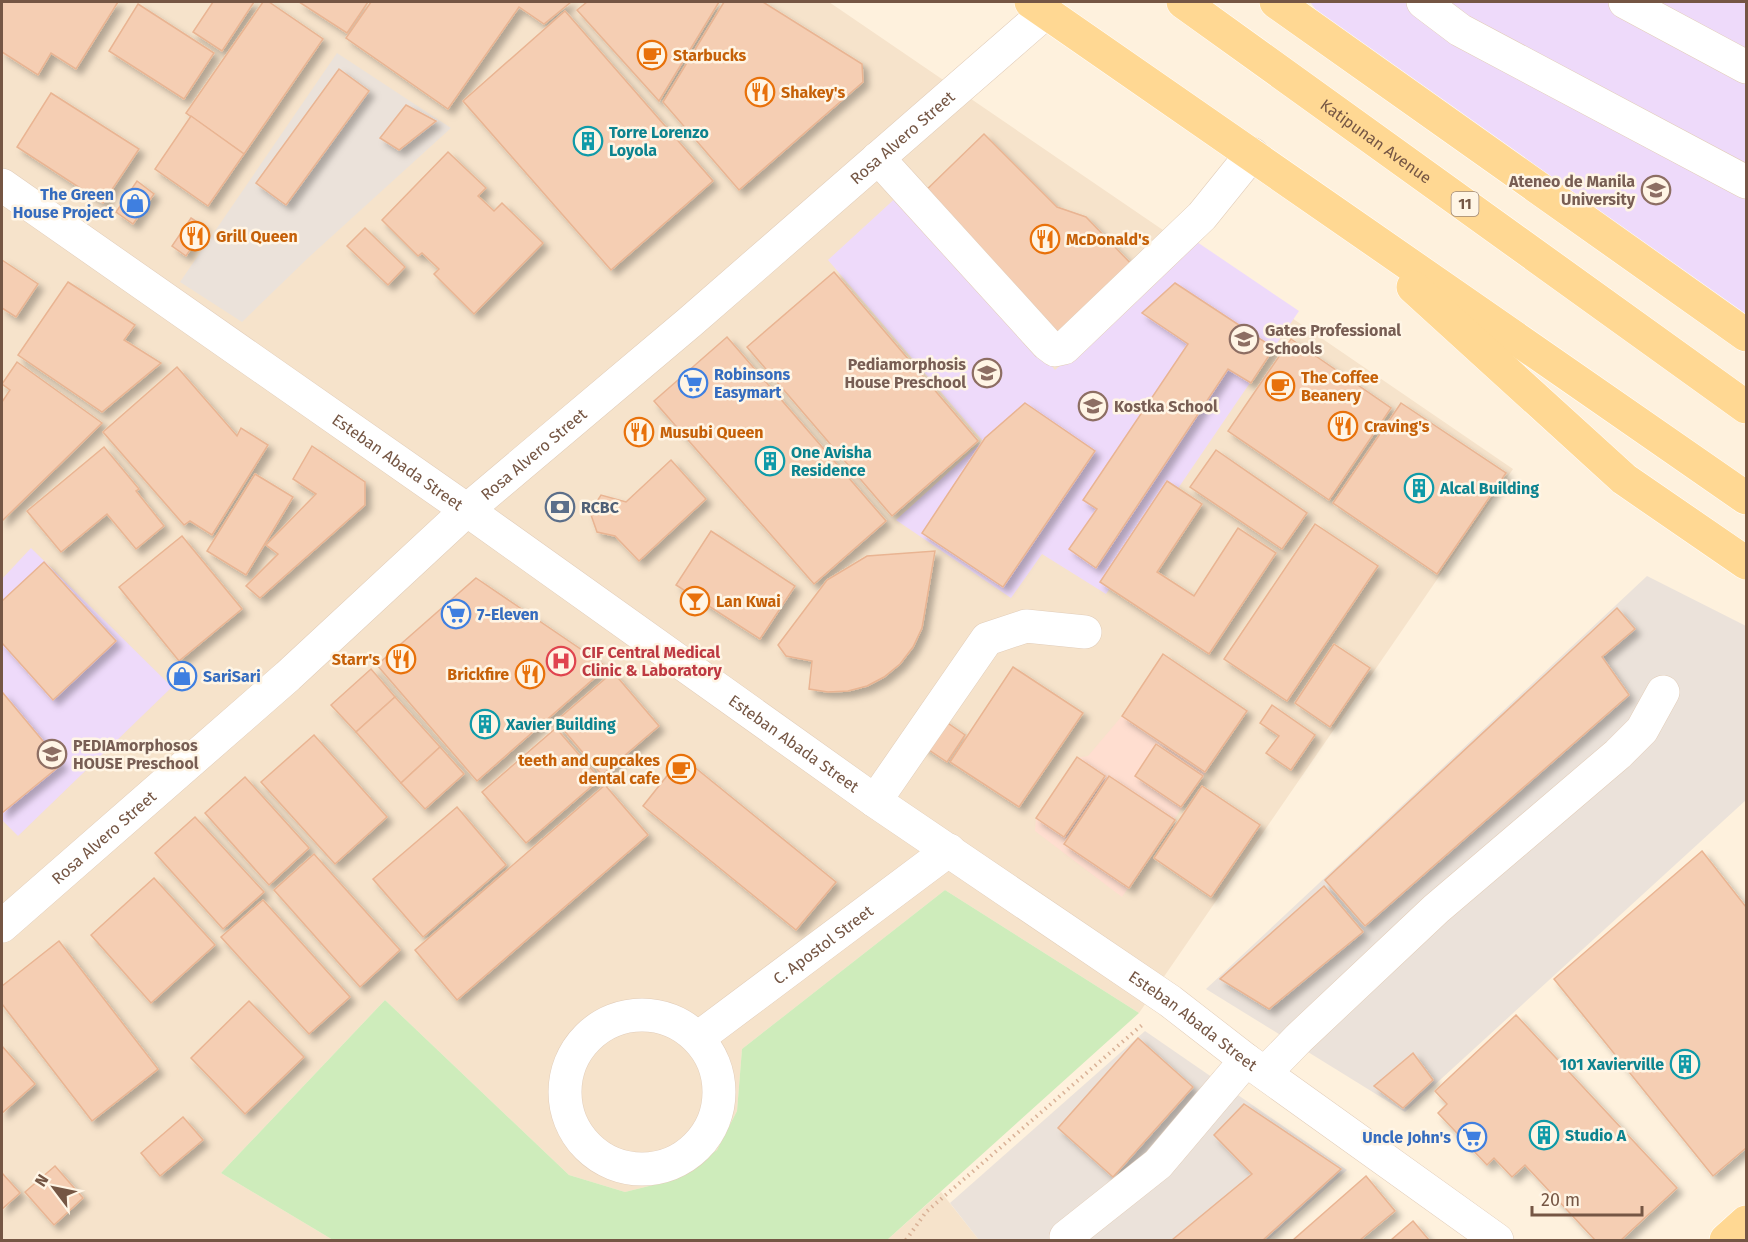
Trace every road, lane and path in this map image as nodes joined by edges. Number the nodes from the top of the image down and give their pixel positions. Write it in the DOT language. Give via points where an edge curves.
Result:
graph roads {
  1 [pos="1183,2"];
  2 [pos="1276,2"];
  3 [pos="1423,2"];
  4 [pos="1625,2"];
  5 [pos="1038,7"];
  6 [pos="1746,67"];
  7 [pos="1252,154"];
  8 [pos="878,158"];
  9 [pos="1746,182"];
  10 [pos="2,185"];
  11 [pos="1309,193"];
  12 [pos="1746,335"];
  13 [pos="1746,407"];
  14 [pos="1746,498"];
  15 [pos="467,510"];
  16 [pos="1746,564"];
  17 [pos="1085,632"];
  18 [pos="1663,692"];
  19 [pos="875,801"];
  20 [pos="949,850"];
  21 [pos="2,926"];
  22 [pos="1170,1001"];
  23 [pos="698,1038"];
  24 [pos="1255,1066"];
  25 [pos="1746,1222"];
  26 [pos="1066,1237"];
  27 [pos="906,1240"];
  28 [pos="1497,1240"];
  29 [pos="1726,1240"];
  1 -- 13 [label="main road, Katipunan Avenue / 11"];
  2 -- 12 [label="main road"];
  3 -- 9 [label="street" via="1460,30"];
  4 -- 6 [label="street"];
  5 -- 7 [label="main road"];
  5 -- 8 [label="street, Rosa Alvero Street"];
  7 -- 8 [label="street" via="1202,216 1064,348 1055,350"];
  7 -- 11 [label="main road"];
  8 -- 15 [label="street, Rosa Alvero Street"];
  10 -- 15 [label="street, Esteban Abada Street"];
  11 -- 14 [label="main road"];
  11 -- 16 [label="main road" via="1624,479"];
  15 -- 19 [label="street, Esteban Abada Street"];
  15 -- 21 [label="street, Rosa Alvero Street" via="288,676"];
  17 -- 19 [label="street" via="1026,626 987,639"];
  18 -- 24 [label="street" via="1642,730 1618,754 1436,909 1299,1038"];
  19 -- 20 [label="street, Esteban Abada Street"];
  20 -- 22 [label="street, Esteban Abada Street"];
  20 -- 23 [label="street, C. Apostol Street"];
  22 -- 24 [label="street, Esteban Abada Street"];
  22 -- 27 [label="path" via="926,1212"];
  23 -- 23 [label="street" via="678,1023 655,1015 631,1015 608,1022 587,1037 573,1056 565,1080 565,1104 573,1128 589,1149 611,1163 636,1170 663,1167 687,1155 706,1136 716,1112 719,1086 713,1060"];
  24 -- 26 [label="street" via="1158,1164"];
  24 -- 28 [label="street, Esteban Abada Street"];
  25 -- 29 [label="main road"];
}
